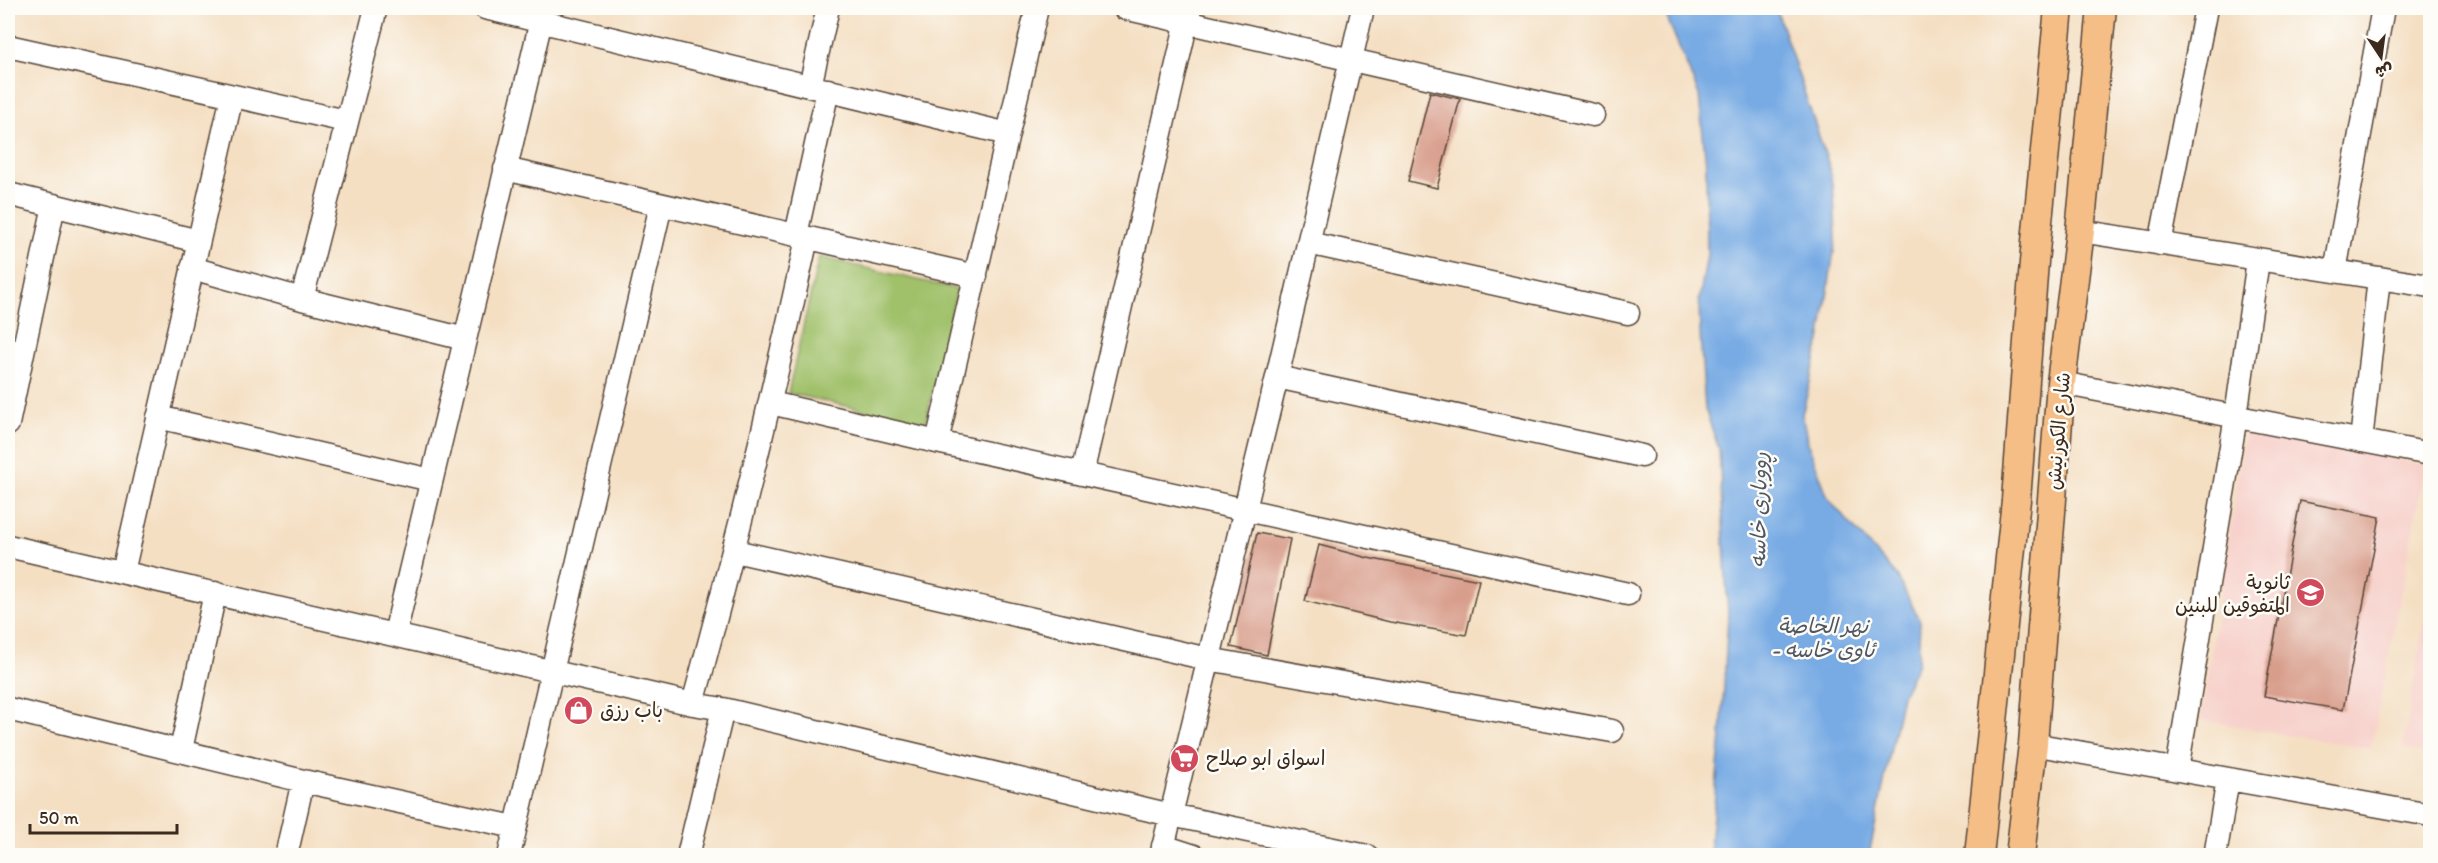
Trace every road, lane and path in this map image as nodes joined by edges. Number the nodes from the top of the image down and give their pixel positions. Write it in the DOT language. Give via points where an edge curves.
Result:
graph roads {
  1 [pos="376,8"];
  2 [pos="485,8"];
  3 [pos="828,8"];
  4 [pos="1037,8"];
  5 [pos="1124,8"];
  6 [pos="1363,8"];
  7 [pos="2206,8"];
  8 [pos="2383,8"];
  9 [pos="542,14"];
  10 [pos="2058,14"];
  11 [pos="1188,15"];
  12 [pos="2101,15"];
  13 [pos="8,46"];
  14 [pos="1352,58"];
  15 [pos="819,88"];
  16 [pos="232,96"];
  17 [pos="1593,115"];
  18 [pos="346,121"];
  19 [pos="1008,134"];
  20 [pos="505,169"];
  21 [pos="8,194"];
  22 [pos="54,205"];
  23 [pos="662,205"];
  24 [pos="2080,231"];
  25 [pos="802,236"];
  26 [pos="198,241"];
  27 [pos="1308,243"];
  28 [pos="2160,244"];
  29 [pos="2258,260"];
  30 [pos="192,268"];
  31 [pos="2335,271"];
  32 [pos="976,276"];
  33 [pos="2379,278"];
  34 [pos="2430,286"];
  35 [pos="302,299"];
  36 [pos="1628,313"];
  37 [pos="465,339"];
  38 [pos="1277,377"];
  39 [pos="2061,383"];
  40 [pos="771,404"];
  41 [pos="2236,416"];
  42 [pos="158,417"];
  43 [pos="8,424"];
  44 [pos="2361,441"];
  45 [pos="938,442"];
  46 [pos="2430,454"];
  47 [pos="1642,456"];
  48 [pos="1082,474"];
  49 [pos="431,480"];
  50 [pos="1244,510"];
  51 [pos="8,546"];
  52 [pos="735,551"];
  53 [pos="123,572"];
  54 [pos="215,593"];
  55 [pos="1628,594"];
  56 [pos="395,634"];
  57 [pos="1208,659"];
  58 [pos="552,670"];
  59 [pos="693,704"];
  60 [pos="8,709"];
  61 [pos="723,709"];
  62 [pos="1612,731"];
  63 [pos="2033,744"];
  64 [pos="181,750"];
  65 [pos="2177,770"];
  66 [pos="2229,779"];
  67 [pos="303,781"];
  68 [pos="2430,814"];
  69 [pos="1171,815"];
  70 [pos="515,827"];
  71 [pos="1162,851"];
  72 [pos="286,855"];
  73 [pos="509,855"];
  74 [pos="688,855"];
  75 [pos="1194,855"];
  76 [pos="1367,855"];
  77 [pos="1979,855"];
  78 [pos="2020,855"];
  79 [pos="2215,855"];
  1 -- 18 [label="street"];
  2 -- 9 [label="street"];
  3 -- 15 [label="street"];
  4 -- 19 [label="street"];
  5 -- 11 [label="street"];
  6 -- 14 [label="street"];
  7 -- 28 [label="street"];
  8 -- 31 [label="street"];
  9 -- 15 [label="street"];
  9 -- 20 [label="street"];
  10 -- 12 [label="main road"];
  10 -- 77 [label="main road, شارع الكورنيش" via="2016,501"];
  11 -- 14 [label="street"];
  11 -- 48 [label="street"];
  12 -- 24 [label="main road, شارع الكورنيش"];
  13 -- 16 [label="street"];
  14 -- 17 [label="street"];
  14 -- 27 [label="street"];
  15 -- 19 [label="street"];
  15 -- 25 [label="street"];
  16 -- 18 [label="street"];
  16 -- 26 [label="street"];
  18 -- 35 [label="street"];
  19 -- 32 [label="street"];
  20 -- 23 [label="street"];
  20 -- 37 [label="street"];
  21 -- 22 [label="street"];
  22 -- 26 [label="street"];
  22 -- 43 [label="street"];
  23 -- 25 [label="street"];
  23 -- 58 [label="street"];
  24 -- 28 [label="street"];
  24 -- 39 [label="main road, شارع الكورنيش"];
  25 -- 32 [label="street"];
  25 -- 40 [label="street"];
  26 -- 30 [label="street"];
  27 -- 36 [label="street"];
  27 -- 38 [label="street"];
  28 -- 29 [label="street"];
  29 -- 31 [label="street"];
  29 -- 41 [label="street"];
  30 -- 35 [label="street"];
  30 -- 42 [label="street"];
  31 -- 33 [label="street"];
  32 -- 45 [label="street"];
  33 -- 34 [label="street"];
  33 -- 44 [label="street"];
  35 -- 37 [label="street"];
  37 -- 49 [label="street"];
  38 -- 47 [label="street"];
  38 -- 50 [label="street"];
  39 -- 41 [label="street"];
  39 -- 63 [label="main road, شارع الكورنيش"];
  40 -- 45 [label="street"];
  40 -- 52 [label="street"];
  41 -- 44 [label="street"];
  41 -- 65 [label="street"];
  42 -- 49 [label="street"];
  42 -- 53 [label="street"];
  44 -- 46 [label="street"];
  45 -- 48 [label="street"];
  48 -- 50 [label="street"];
  49 -- 56 [label="street"];
  50 -- 55 [label="street"];
  50 -- 57 [label="street"];
  51 -- 53 [label="street"];
  52 -- 57 [label="street"];
  52 -- 59 [label="street"];
  53 -- 54 [label="street"];
  54 -- 56 [label="street"];
  54 -- 64 [label="street"];
  56 -- 58 [label="street"];
  57 -- 62 [label="street"];
  57 -- 69 [label="street"];
  58 -- 59 [label="street"];
  58 -- 70 [label="street"];
  59 -- 61 [label="street"];
  60 -- 64 [label="street"];
  61 -- 69 [label="street"];
  61 -- 74 [label="street"];
  63 -- 65 [label="street"];
  63 -- 78 [label="main road, شارع الكورنيش"];
  64 -- 67 [label="street"];
  65 -- 66 [label="street"];
  66 -- 68 [label="street"];
  66 -- 79 [label="street"];
  67 -- 70 [label="street"];
  67 -- 72 [label="street"];
  69 -- 71 [label="street"];
  69 -- 76 [label="street"];
  70 -- 73 [label="street"];
  71 -- 75 [label="street"];
}
